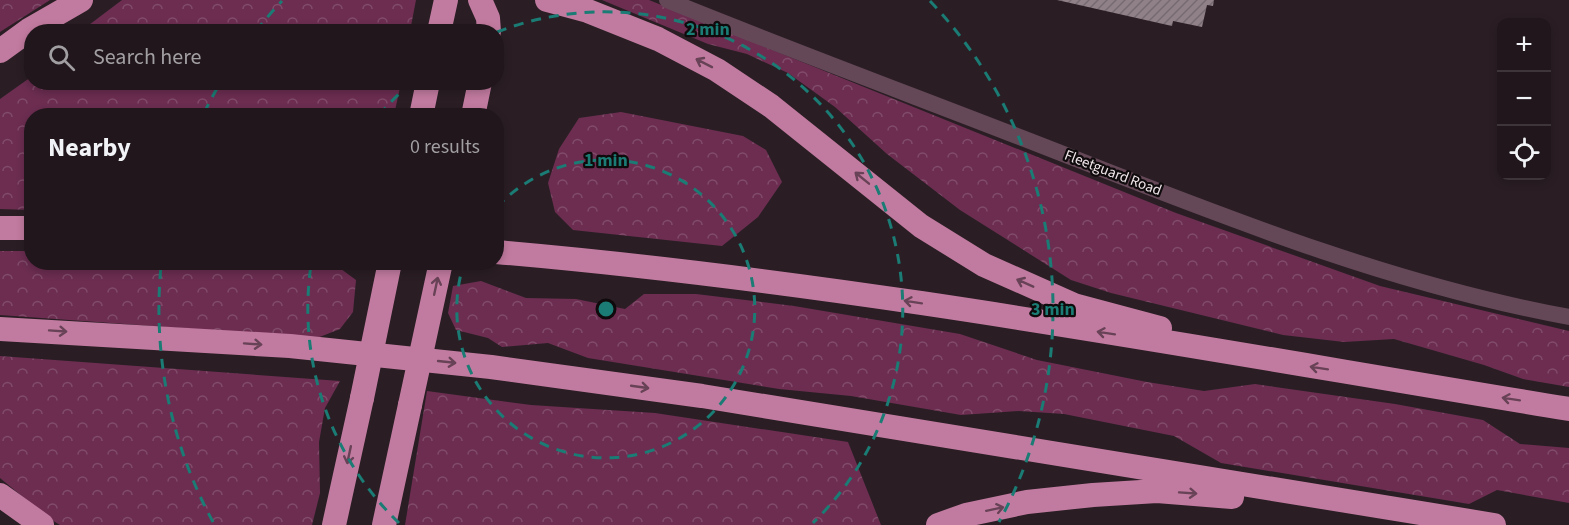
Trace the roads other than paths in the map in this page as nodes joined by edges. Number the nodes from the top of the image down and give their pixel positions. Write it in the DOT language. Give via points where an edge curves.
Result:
graph roads {
  1 [pos="81,0"];
  2 [pos="480,0"];
  3 [pos="497,0"];
  4 [pos="547,0"];
  5 [pos="668,0"];
  6 [pos="448,2"];
  7 [pos="39,24"];
  8 [pos="441,24"];
  9 [pos="489,24"];
  10 [pos="492,24"];
  11 [pos="24,34"];
  12 [pos="0,51"];
  13 [pos="426,90"];
  14 [pos="478,90"];
  15 [pos="423,108"];
  16 [pos="475,108"];
  17 [pos="0,228"];
  18 [pos="24,228"];
  19 [pos="504,253"];
  20 [pos="388,270"];
  21 [pos="439,270"];
  22 [pos="1569,317"];
  23 [pos="0,328"];
  24 [pos="1281,362"];
  25 [pos="1569,409"];
  26 [pos="0,495"];
  27 [pos="1396,509"];
  28 [pos="42,525"];
  29 [pos="334,525"];
  30 [pos="384,525"];
  31 [pos="938,525"];
  32 [pos="1494,525"];
  1 -- 7 [label="highway"];
  2 -- 9 [label="highway"];
  3 -- 10 [label="highway"];
  24 -- 4 [label="highway, one-way" via="1074,304 984,265 921,226 771,106 717,70 658,39 588,11"];
  5 -- 22 [label="street, Fleetguard Road" via="1352,262 1460,293"];
  6 -- 8 [label="highway"];
  11 -- 12 [label="highway"];
  13 -- 15 [label="highway"];
  14 -- 16 [label="highway"];
  17 -- 18 [label="highway"];
  24 -- 19 [label="highway, one-way" via="868,295 717,274"];
  20 -- 29 [label="highway, one-way, bridge"];
  30 -- 21 [label="highway, one-way, bridge"];
  23 -- 27 [label="highway, one-way" via="290,346 503,368 702,396"];
  25 -- 24 [label="highway, one-way"];
  26 -- 28 [label="highway"];
  31 -- 27 [label="highway, one-way" via="1027,502 1157,491"];
  27 -- 32 [label="highway"];
}
